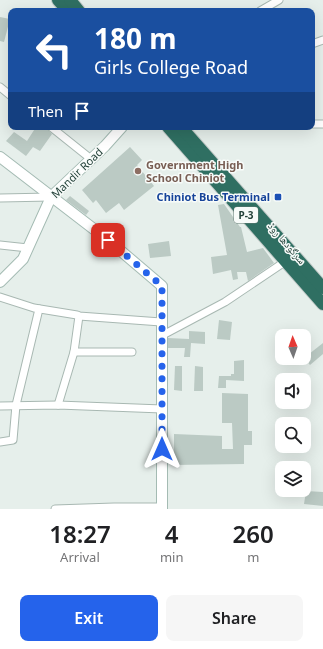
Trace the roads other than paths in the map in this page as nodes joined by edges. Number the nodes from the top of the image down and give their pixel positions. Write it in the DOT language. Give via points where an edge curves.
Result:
graph roads {
  1 [pos="58,0"];
  2 [pos="279,0"];
  3 [pos="73,8"];
  4 [pos="265,8"];
  5 [pos="0,87"];
  6 [pos="8,94"];
  7 [pos="55,130"];
  8 [pos="119,130"];
  9 [pos="171,130"];
  10 [pos="183,130"];
  11 [pos="0,157"];
  12 [pos="91,159"];
  13 [pos="218,177"];
  14 [pos="50,197"];
  15 [pos="0,198"];
  16 [pos="262,227"];
  17 [pos="0,245"];
  18 [pos="28,248"];
  19 [pos="286,261"];
  20 [pos="0,282"];
  21 [pos="323,288"];
  22 [pos="0,297"];
  23 [pos="323,304"];
  24 [pos="39,309"];
  25 [pos="79,316"];
  26 [pos="161,322"];
  27 [pos="161,336"];
  28 [pos="74,352"];
  29 [pos="132,352"];
  30 [pos="16,405"];
  31 [pos="0,406"];
  32 [pos="58,406"];
  33 [pos="162,409"];
  34 [pos="0,442"];
  35 [pos="114,508"];
  36 [pos="162,508"];
  37 [pos="60,509"];
  1 -- 3 [label="highway"];
  2 -- 4 [label="street"];
  5 -- 6 [label="street"];
  7 -- 12 [label="street"];
  8 -- 12 [label="street, Mandir Road"];
  9 -- 13 [label="highway, سرگودھا روڈ / P-3"];
  10 -- 13 [label="highway, سرگودھا روڈ / P-3"];
  11 -- 14 [label="street"];
  12 -- 14 [label="street, Mandir Road"];
  13 -- 16 [label="highway, سرگودھا روڈ / P-3"];
  14 -- 15 [label="street"];
  14 -- 18 [label="street, Mandir Road"];
  14 -- 26 [label="street" via="108,240 162,286"];
  16 -- 19 [label="highway, سرگودھا روڈ / P-3"];
  16 -- 21 [label="highway, سرگودھا روڈ / P-3"];
  17 -- 18 [label="street"];
  18 -- 20 [label="street, Mandir Road" via="23,259"];
  19 -- 23 [label="highway, سرگودھا روڈ / P-3"];
  19 -- 27 [label="street" via="225,302"];
  22 -- 24 [label="street"];
  24 -- 25 [label="street"];
  24 -- 30 [label="street"];
  25 -- 26 [label="street"];
  25 -- 28 [label="street"];
  26 -- 27 [label="street"];
  27 -- 33 [label="street"];
  28 -- 29 [label="street"];
  28 -- 32 [label="street"];
  30 -- 31 [label="street"];
  30 -- 32 [label="street"];
  30 -- 34 [label="street" via="12,440"];
  32 -- 33 [label="street"];
  33 -- 36 [label="street"];
  35 -- 36 [label="street"];
  35 -- 37 [label="street"];
}
